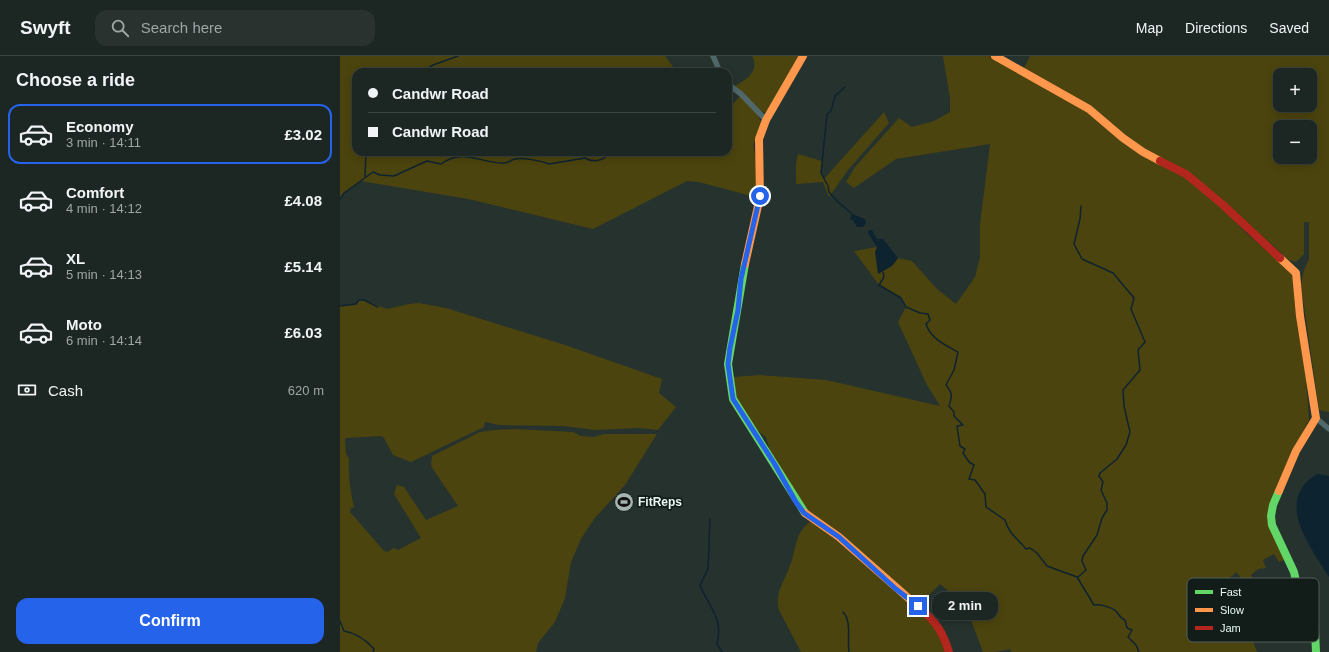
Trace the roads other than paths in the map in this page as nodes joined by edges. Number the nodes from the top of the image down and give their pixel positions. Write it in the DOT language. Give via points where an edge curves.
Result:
graph roads {
  1 [pos="713,56"];
  2 [pos="803,56"];
  3 [pos="994,56"];
  4 [pos="718,68"];
  5 [pos="732,87"];
  6 [pos="766,120"];
  7 [pos="1316,418"];
  8 [pos="1329,429"];
  9 [pos="1295,578"];
  10 [pos="1316,642"];
  11 [pos="949,652"];
  12 [pos="1316,652"];
  1 -- 4 [label="street"];
  2 -- 6 [label="street"];
  3 -- 7 [label="street" via="1089,109 1143,152 1186,174 1296,273"];
  5 -- 6 [label="street"];
  6 -- 11 [label="street" via="759,139 760,196 741,279 728,364 733,399 804,513 839,537 931,618 943,633"];
  7 -- 8 [label="street"];
  7 -- 9 [label="street" via="1296,451 1273,505 1271,516 1272,525"];
  10 -- 12 [label="street"];
}
